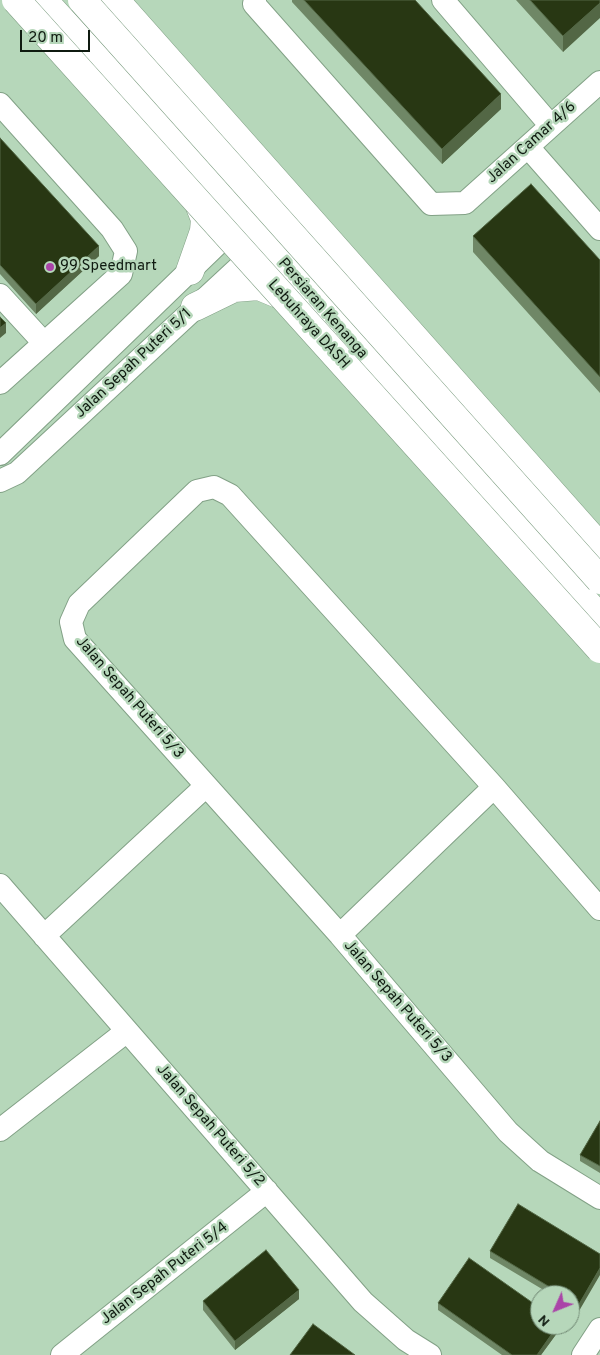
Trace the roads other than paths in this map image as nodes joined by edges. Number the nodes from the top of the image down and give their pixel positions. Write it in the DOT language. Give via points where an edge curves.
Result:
graph roads {
  1 [pos="16,0"];
  2 [pos="43,0"];
  3 [pos="82,0"];
  4 [pos="93,0"];
  5 [pos="115,0"];
  6 [pos="255,0"];
  7 [pos="444,0"];
  8 [pos="600,82"];
  9 [pos="128,91"];
  10 [pos="0,104"];
  11 [pos="551,126"];
  12 [pos="528,147"];
  13 [pos="253,218"];
  14 [pos="600,228"];
  15 [pos="265,243"];
  16 [pos="190,271"];
  17 [pos="0,295"];
  18 [pos="196,308"];
  19 [pos="44,343"];
  20 [pos="0,383"];
  21 [pos="420,421"];
  22 [pos="0,454"];
  23 [pos="0,481"];
  24 [pos="592,539"];
  25 [pos="600,580"];
  26 [pos="600,618"];
  27 [pos="600,649"];
  28 [pos="206,786"];
  29 [pos="494,786"];
  30 [pos="0,885"];
  31 [pos="600,909"];
  32 [pos="340,935"];
  33 [pos="44,936"];
  34 [pos="127,1031"];
  35 [pos="0,1130"];
  36 [pos="267,1191"];
  37 [pos="600,1198"];
  38 [pos="600,1329"];
  39 [pos="87,1348"];
  40 [pos="62,1355"];
  41 [pos="430,1355"];
  42 [pos="583,1355"];
  1 -- 27 [label="main road, Lebuhraya DASH, bridge"];
  2 -- 9 [label="main road"];
  3 -- 25 [label="main road, bridge"];
  4 -- 13 [label="main road" via="252,181"];
  5 -- 24 [label="main road"];
  6 -- 12 [label="street, Jalan Camar 4/6" via="254,4 431,204 465,203"];
  7 -- 11 [label="street"];
  8 -- 11 [label="street, Jalan Camar 4/6"];
  9 -- 13 [label="main road"];
  9 -- 16 [label="main road" via="196,197 205,219"];
  10 -- 19 [label="street" via="112,228 126,251 121,274"];
  11 -- 12 [label="street, Jalan Camar 4/6"];
  12 -- 14 [label="street"];
  13 -- 15 [label="main road"];
  13 -- 16 [label="street"];
  13 -- 24 [label="main road" via="287,229 309,247 448,397"];
  15 -- 18 [label="street, Jalan Sepah Puteri 5/1"];
  15 -- 21 [label="main road, Persiaran Kenanga"];
  16 -- 22 [label="street"];
  17 -- 19 [label="street"];
  18 -- 21 [label="main road" via="234,288 259,286 287,296"];
  18 -- 23 [label="street, Jalan Sepah Puteri 5/1" via="17,473"];
  19 -- 20 [label="street"];
  21 -- 26 [label="main road, Persiaran Kenanga"];
  28 -- 29 [label="street, Jalan Sepah Puteri 5/3" via="75,639 71,622 79,604 197,492 214,487 230,495"];
  28 -- 32 [label="street, Jalan Sepah Puteri 5/3"];
  28 -- 33 [label="street"];
  29 -- 31 [label="street, Jalan Sepah Puteri 5/3"];
  29 -- 32 [label="street"];
  30 -- 33 [label="street, Jalan Sepah Puteri 5/2"];
  32 -- 37 [label="street, Jalan Sepah Puteri 5/3" via="508,1132 540,1161"];
  33 -- 34 [label="street, Jalan Sepah Puteri 5/2"];
  34 -- 35 [label="street"];
  34 -- 36 [label="street, Jalan Sepah Puteri 5/2"];
  36 -- 39 [label="street, Jalan Sepah Puteri 5/4"];
  36 -- 41 [label="street, Jalan Sepah Puteri 5/2" via="363,1302 406,1340"];
  38 -- 42 [label="street"];
  39 -- 40 [label="street, Jalan Sepah Puteri 5/4"];
}
